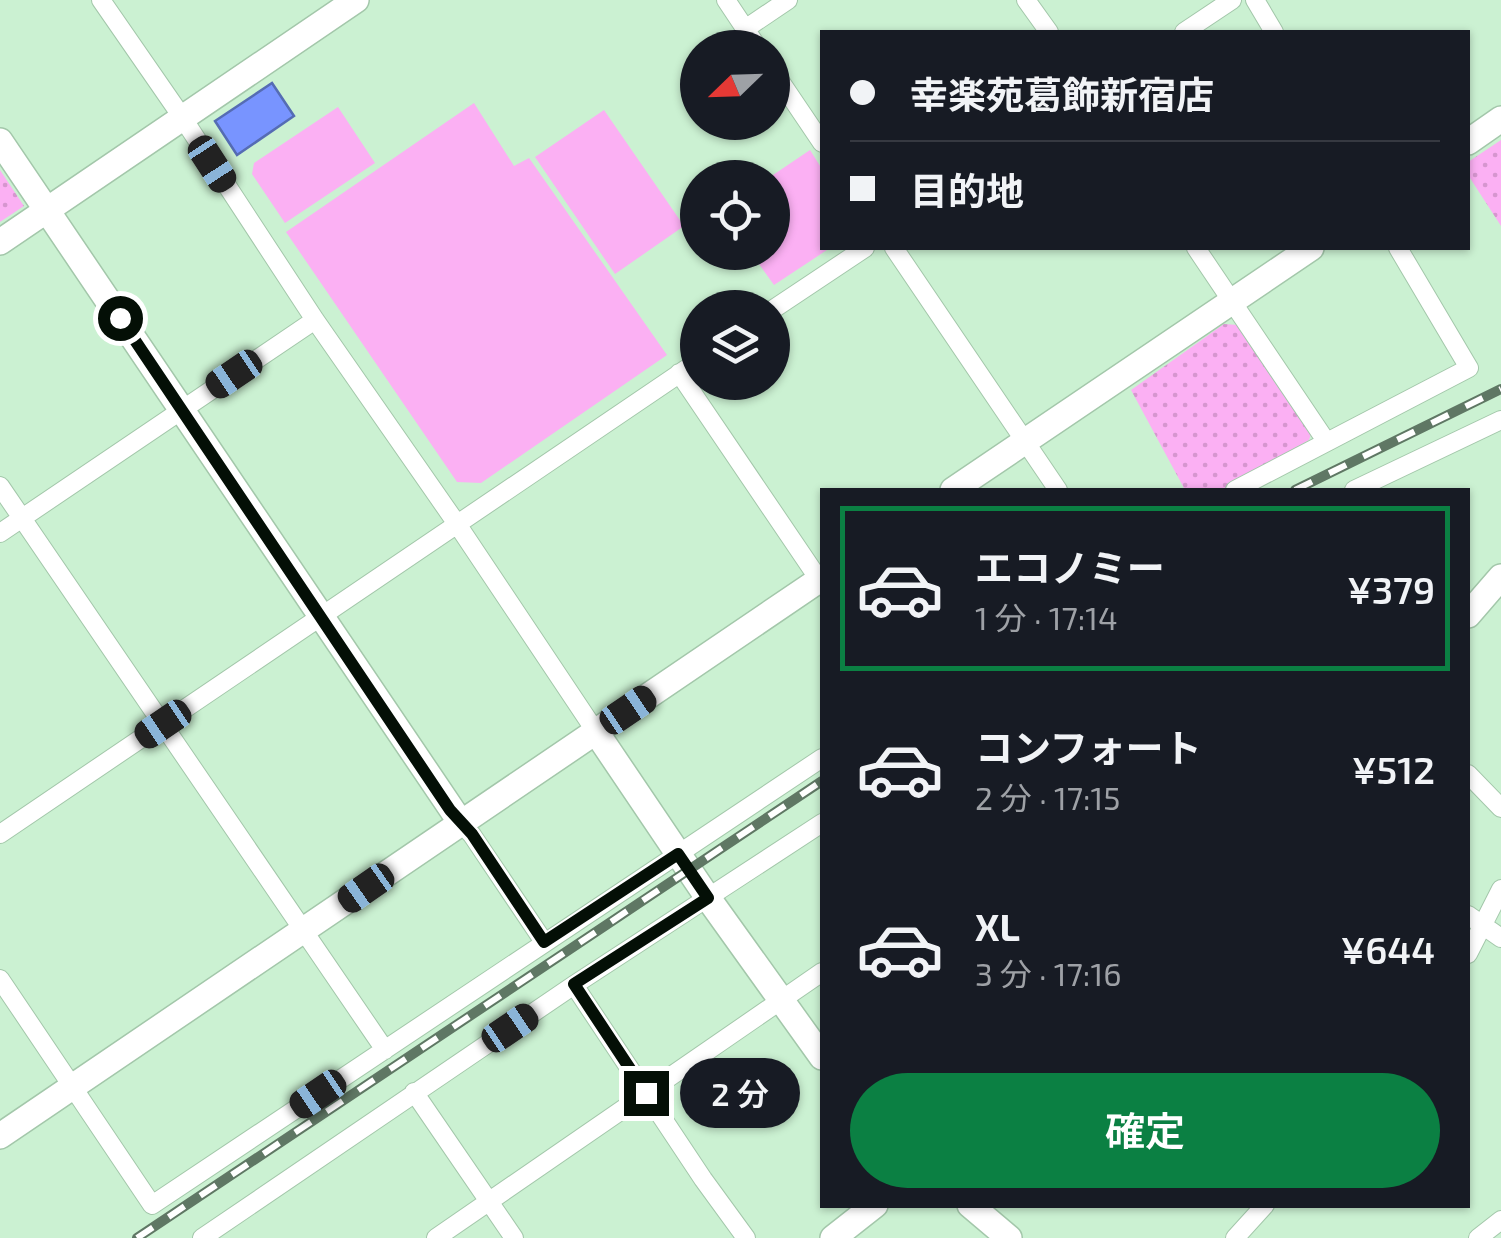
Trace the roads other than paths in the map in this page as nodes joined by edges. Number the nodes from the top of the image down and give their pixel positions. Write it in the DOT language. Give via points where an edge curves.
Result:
graph roads {
  1 [pos="101,0"];
  2 [pos="356,0"];
  3 [pos="726,0"];
  4 [pos="788,0"];
  5 [pos="1026,0"];
  6 [pos="1232,0"];
  7 [pos="1254,0"];
  8 [pos="745,29"];
  9 [pos="1047,30"];
  10 [pos="1187,30"];
  11 [pos="1273,30"];
  12 [pos="790,96"];
  13 [pos="182,117"];
  14 [pos="1501,119"];
  15 [pos="820,140"];
  16 [pos="0,141"];
  17 [pos="1470,141"];
  18 [pos="47,210"];
  19 [pos="0,242"];
  20 [pos="862,250"];
  21 [pos="895,250"];
  22 [pos="1197,250"];
  23 [pos="1308,250"];
  24 [pos="1399,250"];
  25 [pos="790,298"];
  26 [pos="1231,300"];
  27 [pos="315,320"];
  28 [pos="680,373"];
  29 [pos="698,400"];
  30 [pos="180,410"];
  31 [pos="1501,420"];
  32 [pos="1025,441"];
  33 [pos="1326,441"];
  34 [pos="1392,482"];
  35 [pos="0,486"];
  36 [pos="955,488"];
  37 [pos="1057,488"];
  38 [pos="1239,488"];
  39 [pos="1364,488"];
  40 [pos="22,518"];
  41 [pos="457,524"];
  42 [pos="0,533"];
  43 [pos="1501,577"];
  44 [pos="820,578"];
  45 [pos="820,582"];
  46 [pos="1470,607"];
  47 [pos="321,617"];
  48 [pos="163,724"];
  49 [pos="596,732"];
  50 [pos="820,759"];
  51 [pos="1470,776"];
  52 [pos="1501,808"];
  53 [pos="461,823"];
  54 [pos="820,824"];
  55 [pos="0,834"];
  56 [pos="678,854"];
  57 [pos="1501,889"];
  58 [pos="708,898"];
  59 [pos="1475,920"];
  60 [pos="303,931"];
  61 [pos="1501,938"];
  62 [pos="544,942"];
  63 [pos="820,973"];
  64 [pos="0,979"];
  65 [pos="574,984"];
  66 [pos="782,1000"];
  67 [pos="385,1050"];
  68 [pos="820,1054"];
  69 [pos="73,1086"];
  70 [pos="414,1092"];
  71 [pos="646,1093"];
  72 [pos="0,1136"];
  73 [pos="489,1202"];
  74 [pos="871,1208"];
  75 [pos="974,1208"];
  76 [pos="1262,1208"];
  77 [pos="1501,1220"];
  78 [pos="202,1238"];
  79 [pos="436,1238"];
  80 [pos="514,1238"];
  81 [pos="746,1238"];
  82 [pos="833,1238"];
  83 [pos="1009,1238"];
  84 [pos="1234,1238"];
  85 [pos="1478,1238"];
  1 -- 13 [label="street"];
  2 -- 13 [label="street"];
  3 -- 8 [label="street"];
  4 -- 8 [label="street"];
  5 -- 9 [label="street"];
  6 -- 10 [label="street"];
  7 -- 11 [label="street"];
  12 -- 15 [label="street"];
  13 -- 18 [label="street"];
  13 -- 27 [label="street"];
  14 -- 17 [label="street"];
  16 -- 18 [label="street"];
  18 -- 19 [label="street"];
  18 -- 30 [label="street"];
  20 -- 25 [label="street"];
  21 -- 32 [label="street"];
  22 -- 26 [label="street"];
  23 -- 26 [label="street"];
  24 -- 33 [label="street" via="1468,368"];
  26 -- 32 [label="street"];
  26 -- 33 [label="street"];
  27 -- 30 [label="street"];
  27 -- 41 [label="street"];
  28 -- 41 [label="street"];
  29 -- 44 [label="street"];
  30 -- 40 [label="street"];
  30 -- 47 [label="street"];
  31 -- 34 [label="street"];
  32 -- 36 [label="street"];
  32 -- 37 [label="street"];
  33 -- 38 [label="street"];
  34 -- 39 [label="street"];
  35 -- 40 [label="street"];
  40 -- 42 [label="street"];
  40 -- 48 [label="street"];
  41 -- 47 [label="street"];
  41 -- 49 [label="street"];
  43 -- 46 [label="street"];
  45 -- 49 [label="street"];
  47 -- 48 [label="street"];
  47 -- 53 [label="street"];
  48 -- 55 [label="street"];
  48 -- 60 [label="street"];
  49 -- 53 [label="street"];
  49 -- 56 [label="street"];
  50 -- 56 [label="street"];
  51 -- 52 [label="street"];
  53 -- 60 [label="street"];
  53 -- 62 [label="street"];
  54 -- 58 [label="street"];
  56 -- 58 [label="street"];
  56 -- 62 [label="street"];
  57 -- 59 [label="street"];
  58 -- 65 [label="street"];
  58 -- 66 [label="street"];
  59 -- 61 [label="street"];
  60 -- 67 [label="street"];
  60 -- 69 [label="street"];
  62 -- 67 [label="street"];
  63 -- 66 [label="street"];
  64 -- 69 [label="street"];
  65 -- 70 [label="street"];
  65 -- 71 [label="street"];
  66 -- 68 [label="street"];
  66 -- 71 [label="street"];
  67 -- 69 [label="street" via="152,1205"];
  69 -- 72 [label="street"];
  70 -- 73 [label="street"];
  70 -- 78 [label="street"];
  71 -- 73 [label="street"];
  71 -- 81 [label="street"];
  73 -- 79 [label="street"];
  73 -- 80 [label="street"];
  74 -- 82 [label="street"];
  75 -- 83 [label="street"];
  76 -- 84 [label="street"];
  77 -- 85 [label="street"];
}
